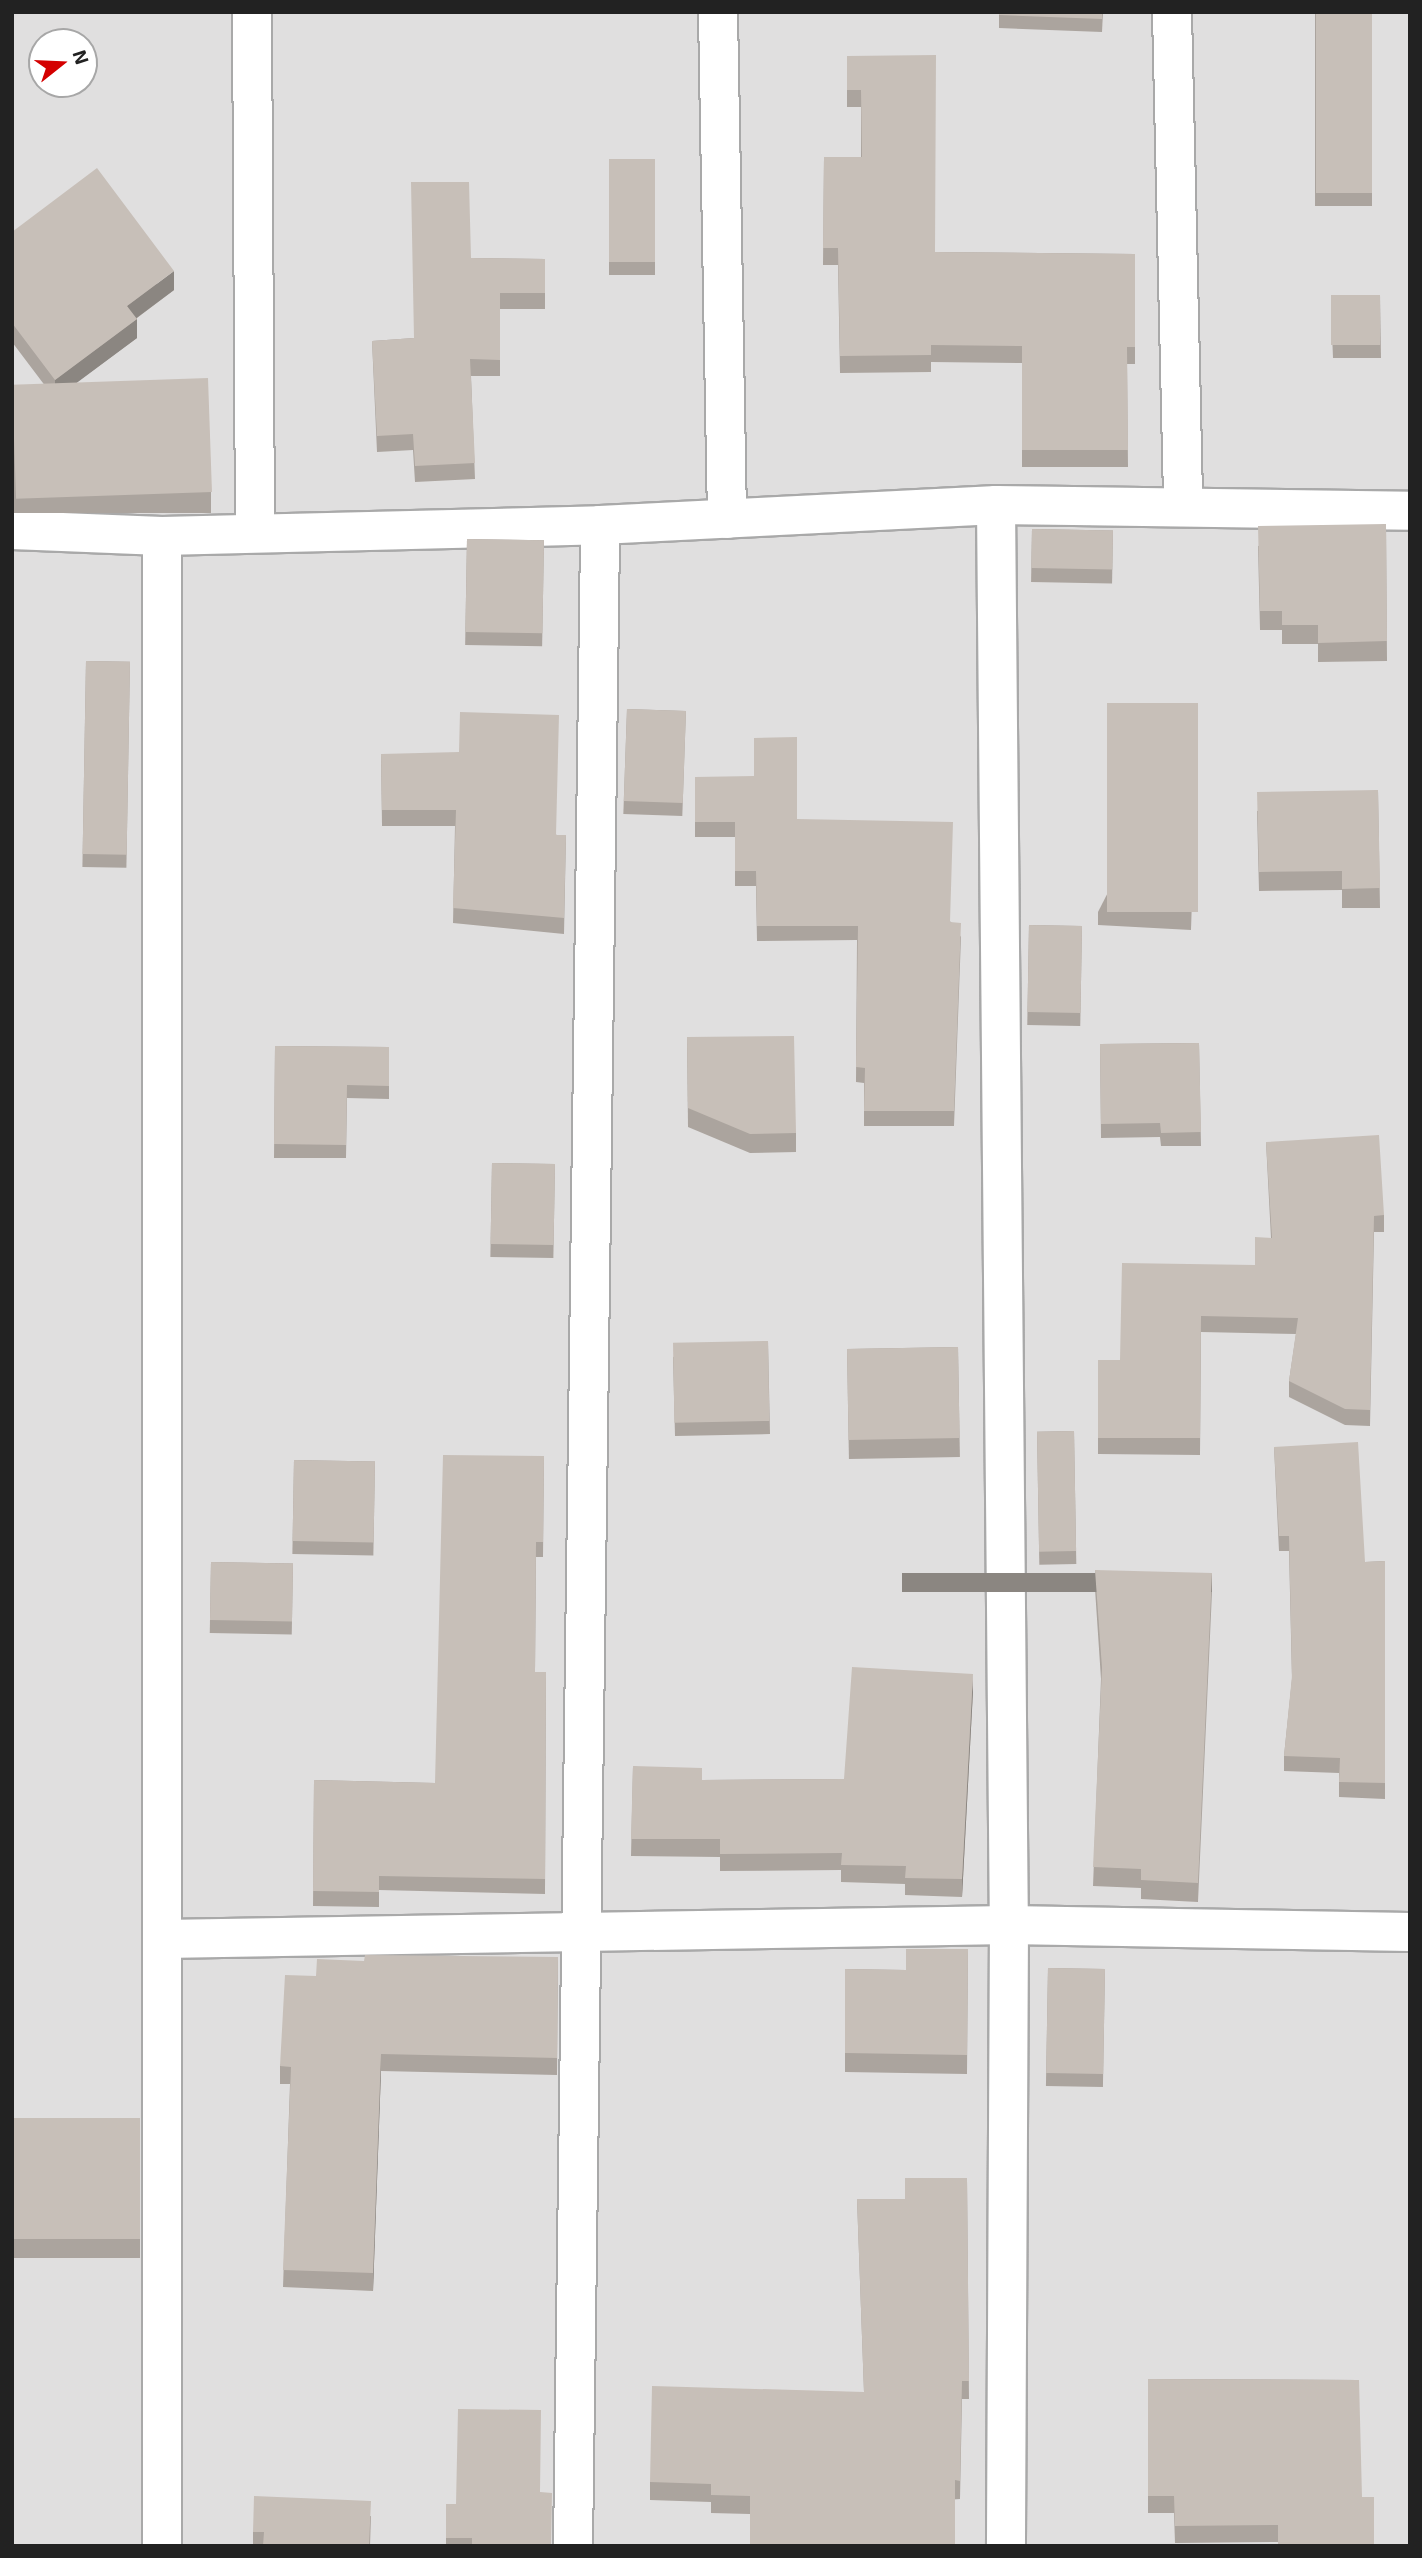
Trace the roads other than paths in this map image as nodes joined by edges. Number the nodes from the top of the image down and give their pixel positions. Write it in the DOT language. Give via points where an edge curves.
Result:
graph roads {
  1 [pos="252,12"];
  2 [pos="718,12"];
  3 [pos="1172,12"];
  4 [pos="996,505"];
  5 [pos="1183,505"];
  6 [pos="1410,511"];
  7 [pos="727,519"];
  8 [pos="600,525"];
  9 [pos="12,530"];
  10 [pos="255,531"];
  11 [pos="162,536"];
  12 [pos="1009,1925"];
  13 [pos="577,1928"];
  14 [pos="1410,1932"];
  15 [pos="163,1939"];
  16 [pos="162,2546"];
  17 [pos="573,2546"];
  18 [pos="1006,2546"];
  1 -- 10 [label="street"];
  2 -- 7 [label="street"];
  3 -- 5 [label="street"];
  4 -- 5 [label="street"];
  4 -- 7 [label="street"];
  4 -- 12 [label="street"];
  5 -- 6 [label="street"];
  7 -- 8 [label="street"];
  8 -- 10 [label="street"];
  8 -- 13 [label="street"];
  9 -- 11 [label="street"];
  10 -- 11 [label="street"];
  11 -- 15 [label="street"];
  12 -- 13 [label="street"];
  12 -- 14 [label="street"];
  12 -- 18 [label="street"];
  13 -- 15 [label="street"];
  13 -- 17 [label="street"];
  15 -- 16 [label="street"];
}
